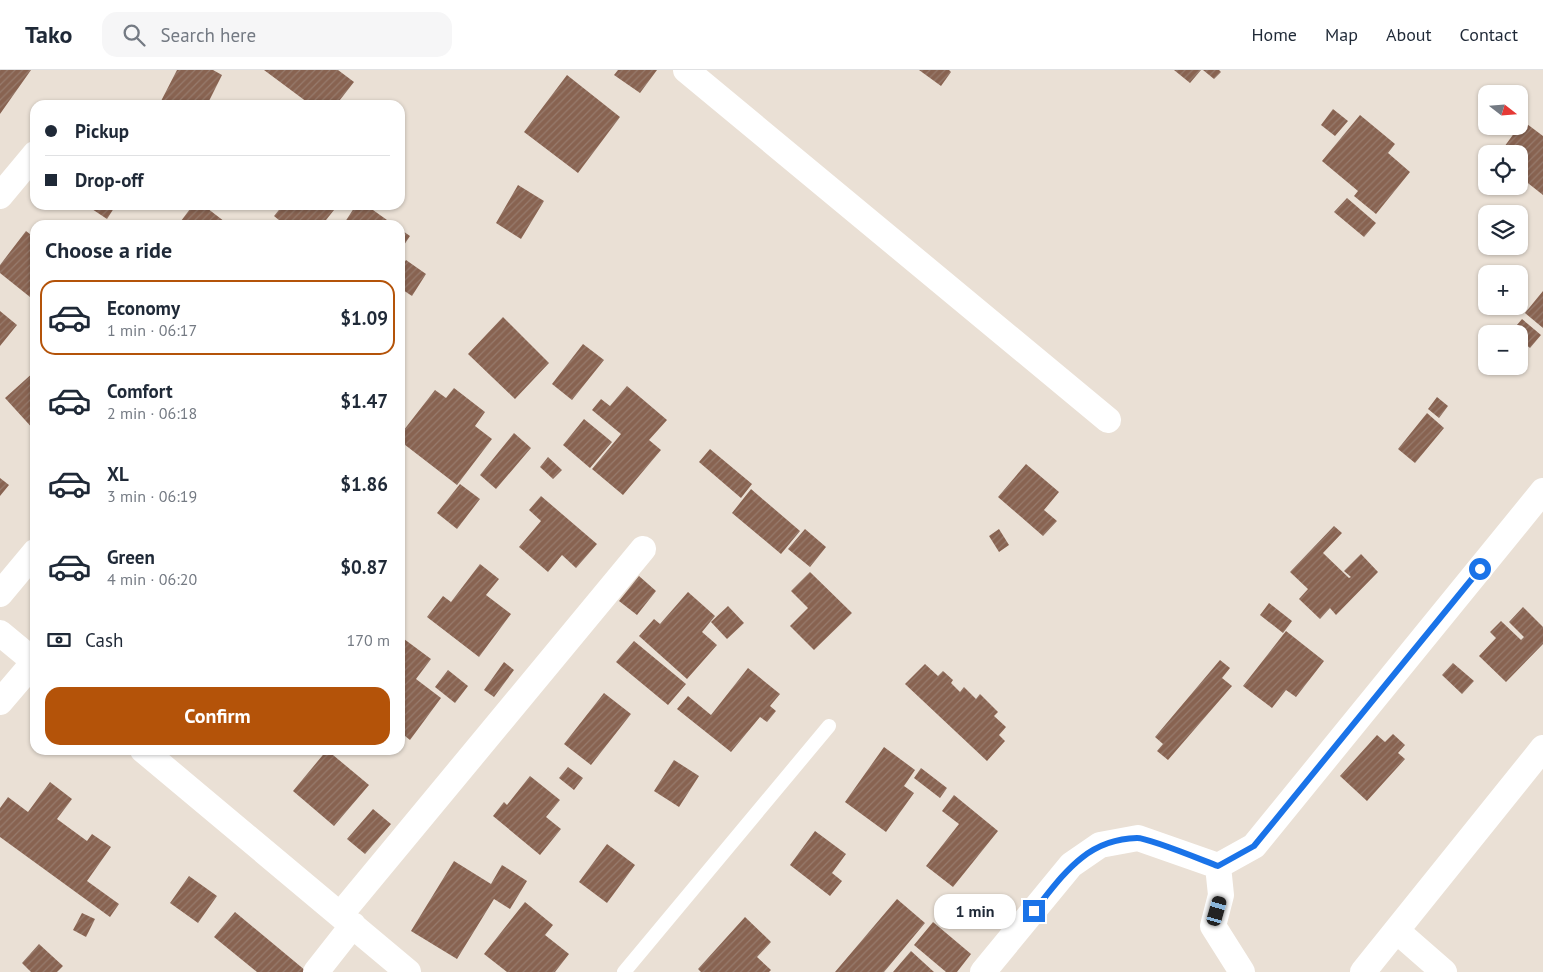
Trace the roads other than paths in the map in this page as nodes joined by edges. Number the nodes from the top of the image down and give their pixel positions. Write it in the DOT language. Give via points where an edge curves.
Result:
graph roads {
  1 [pos="686,70"];
  2 [pos="30,160"];
  3 [pos="0,196"];
  4 [pos="1108,420"];
  5 [pos="1543,491"];
  6 [pos="643,549"];
  7 [pos="30,558"];
  8 [pos="0,594"];
  9 [pos="0,633"];
  10 [pos="30,657"];
  11 [pos="30,667"];
  12 [pos="0,702"];
  13 [pos="829,726"];
  14 [pos="1543,748"];
  15 [pos="149,755"];
  16 [pos="1218,866"];
  17 [pos="347,920"];
  18 [pos="1397,931"];
  19 [pos="316,972"];
  20 [pos="408,972"];
  21 [pos="624,972"];
  22 [pos="984,972"];
  23 [pos="1242,972"];
  24 [pos="1363,972"];
  25 [pos="1444,972"];
  1 -- 4 [label="street"];
  2 -- 3 [label="street"];
  5 -- 16 [label="street" via="1254,846"];
  6 -- 17 [label="street"];
  7 -- 8 [label="street"];
  9 -- 10 [label="street"];
  11 -- 12 [label="street"];
  13 -- 21 [label="lane"];
  14 -- 18 [label="street"];
  15 -- 17 [label="street"];
  16 -- 22 [label="street" via="1138,838 1100,845 1071,865"];
  16 -- 23 [label="street" via="1221,895 1213,926"];
  17 -- 19 [label="street"];
  17 -- 20 [label="street"];
  18 -- 24 [label="street"];
  18 -- 25 [label="street"];
}
